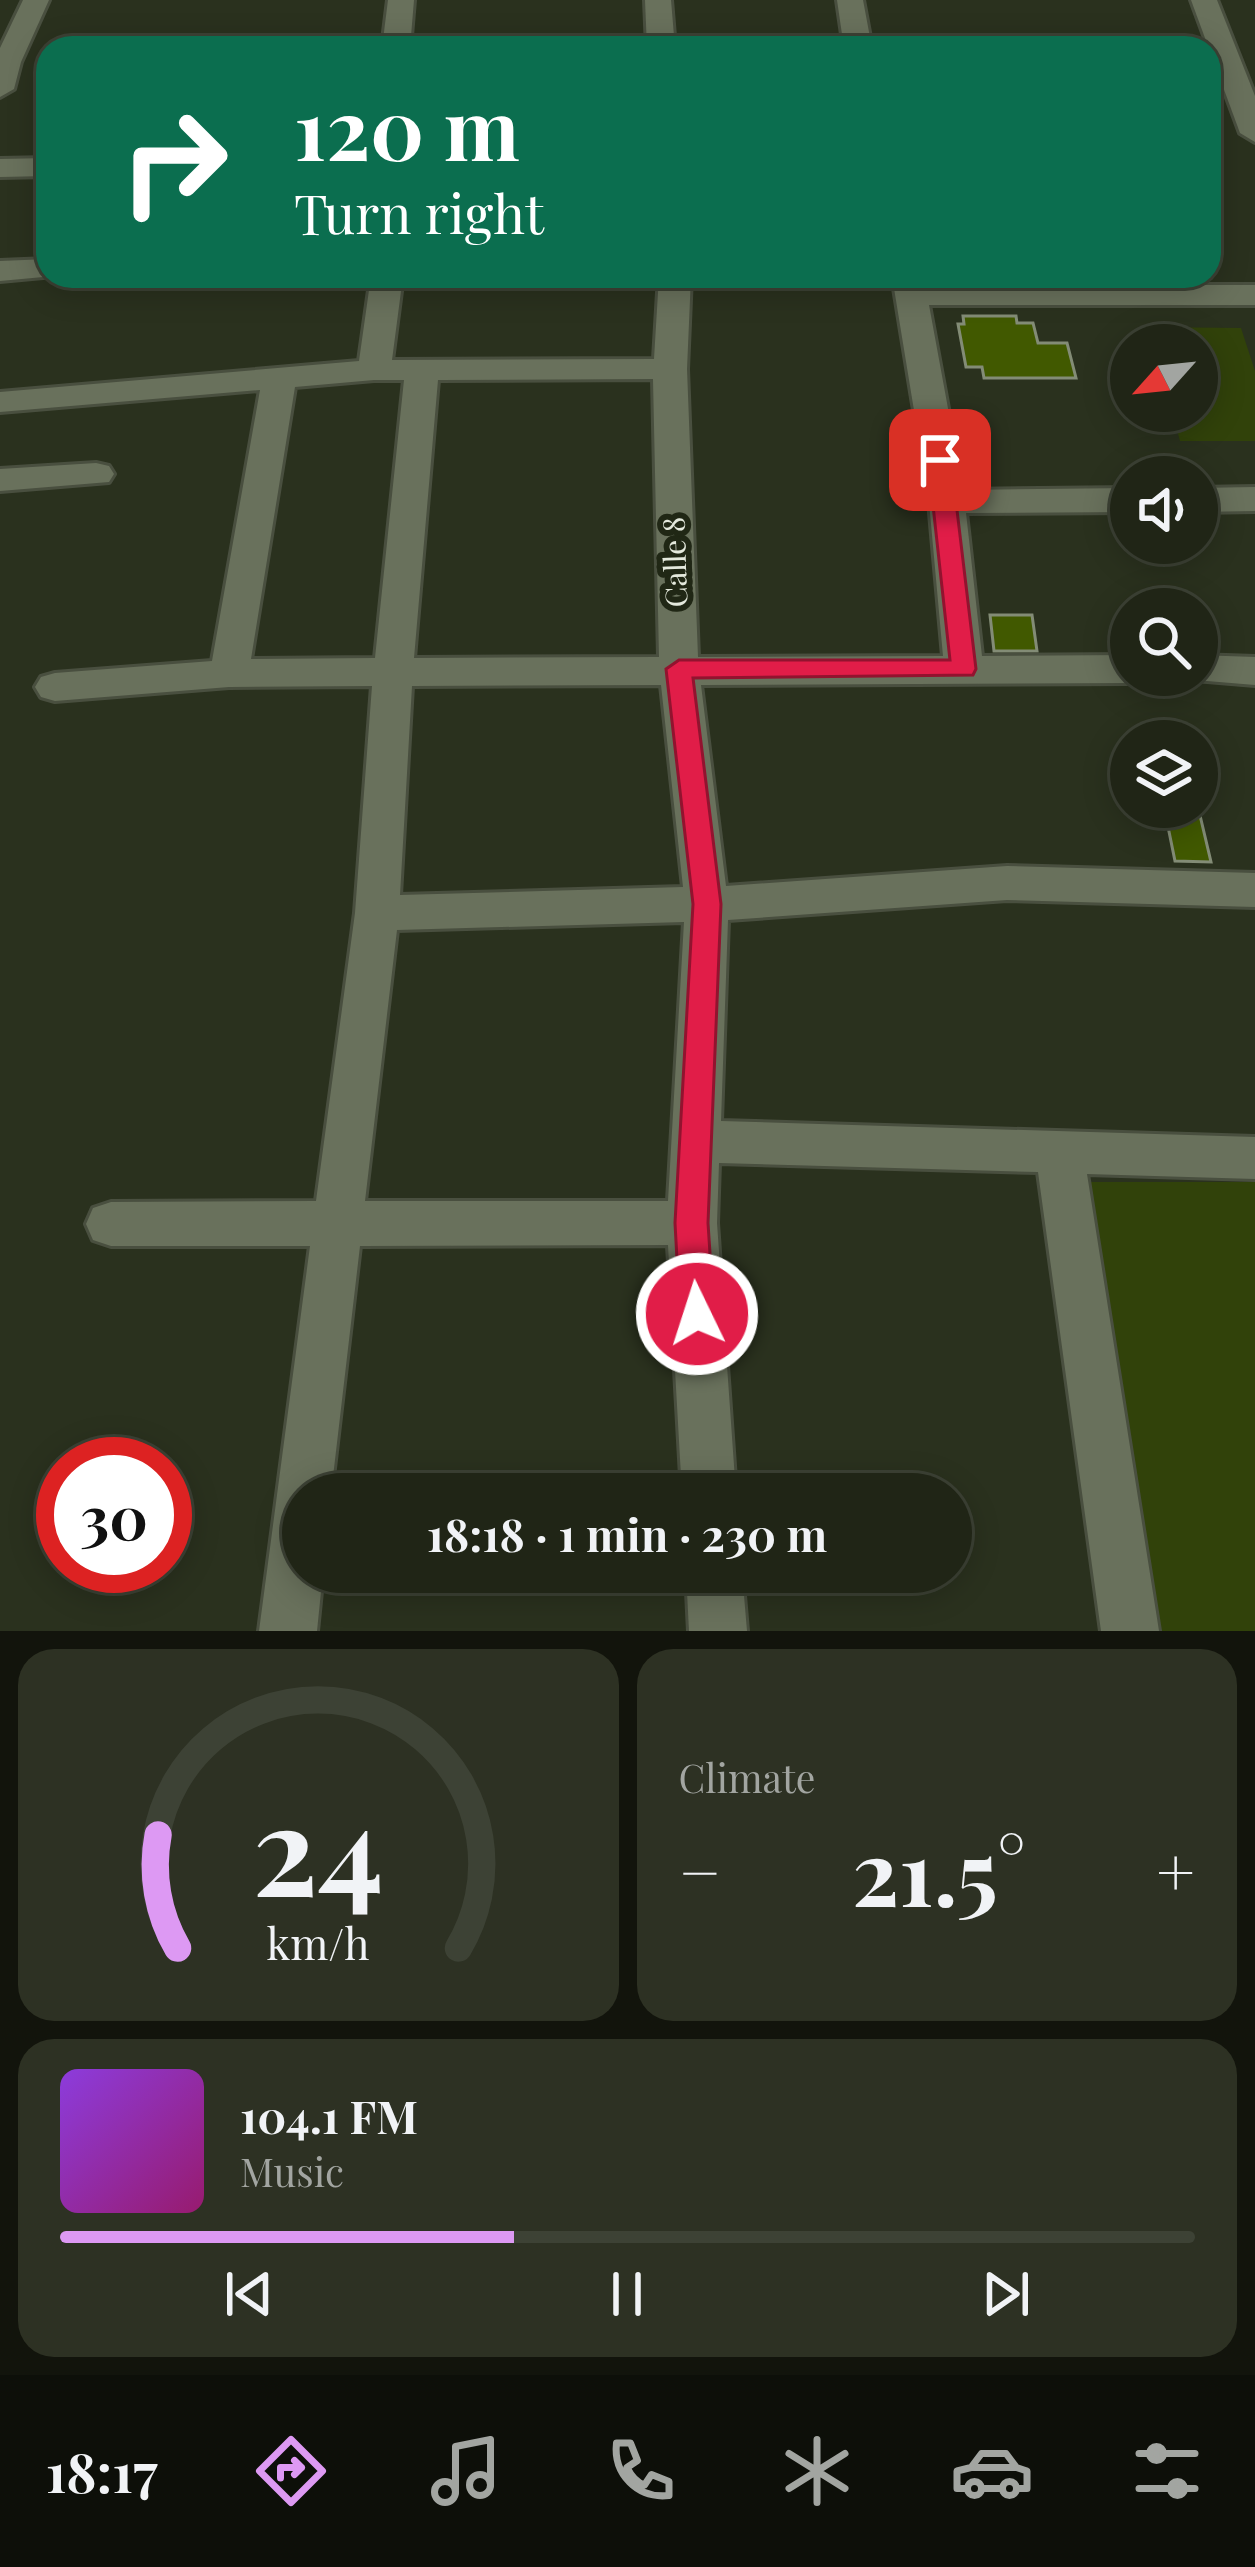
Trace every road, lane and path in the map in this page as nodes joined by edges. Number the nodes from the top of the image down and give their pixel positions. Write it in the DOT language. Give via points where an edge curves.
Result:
graph roads {
  1 [pos="36,0"];
  2 [pos="401,0"];
  3 [pos="658,0"];
  4 [pos="850,0"];
  5 [pos="1204,0"];
  6 [pos="397,36"];
  7 [pos="660,36"];
  8 [pos="856,36"];
  9 [pos="1217,36"];
  10 [pos="36,63"];
  11 [pos="1230,70"];
  12 [pos="2,71"];
  13 [pos="1255,134"];
  14 [pos="36,167"];
  15 [pos="0,168"];
  16 [pos="36,269"];
  17 [pos="0,271"];
  18 [pos="385,288"];
  19 [pos="673,288"];
  20 [pos="910,288"];
  21 [pos="1163,288"];
  22 [pos="1255,295"];
  23 [pos="374,370"];
  24 [pos="670,370"];
  25 [pos="422,373"];
  26 [pos="279,379"];
  27 [pos="0,402"];
  28 [pos="96,473"];
  29 [pos="0,480"];
  30 [pos="1110,500"];
  31 [pos="1218,500"];
  32 [pos="1255,500"];
  33 [pos="947,502"];
  34 [pos="679,669"];
  35 [pos="964,669"];
  36 [pos="1110,669"];
  37 [pos="1218,670"];
  38 [pos="1255,671"];
  39 [pos="229,673"];
  40 [pos="393,674"];
  41 [pos="55,687"];
  42 [pos="1255,890"];
  43 [pos="707,904"];
  44 [pos="377,913"];
  45 [pos="695,1141"];
  46 [pos="1060,1154"];
  47 [pos="1255,1158"];
  48 [pos="692,1223"];
  49 [pos="111,1224"];
  50 [pos="336,1226"];
  51 [pos="307,1473"];
  52 [pos="708,1473"];
  53 [pos="292,1593"];
  54 [pos="715,1593"];
  55 [pos="288,1631"];
  56 [pos="718,1631"];
  57 [pos="1130,1631"];
  1 -- 12 [label="street"];
  2 -- 6 [label="street"];
  3 -- 7 [label="street"];
  4 -- 8 [label="street"];
  5 -- 9 [label="street"];
  10 -- 12 [label="street"];
  11 -- 13 [label="street"];
  14 -- 15 [label="street"];
  16 -- 17 [label="street"];
  18 -- 23 [label="street"];
  19 -- 24 [label="street, Calle 8"];
  20 -- 33 [label="street"];
  21 -- 22 [label="street"];
  23 -- 25 [label="street"];
  23 -- 26 [label="street"];
  24 -- 25 [label="street"];
  24 -- 34 [label="street, Calle 8"];
  25 -- 40 [label="street"];
  26 -- 27 [label="street"];
  26 -- 39 [label="street"];
  28 -- 29 [label="street"];
  30 -- 33 [label="street"];
  31 -- 32 [label="street"];
  33 -- 35 [label="street"];
  34 -- 35 [label="street"];
  34 -- 40 [label="street"];
  34 -- 43 [label="street, Calle 8"];
  35 -- 36 [label="street"];
  37 -- 38 [label="street"];
  39 -- 40 [label="street"];
  39 -- 41 [label="street"];
  40 -- 44 [label="street"];
  42 -- 43 [label="street" via="1007,883"];
  43 -- 44 [label="street"];
  43 -- 45 [label="street, Calle 8"];
  44 -- 50 [label="street"];
  45 -- 46 [label="street"];
  45 -- 48 [label="street, Calle 8"];
  46 -- 47 [label="street"];
  46 -- 57 [label="street"];
  48 -- 50 [label="street"];
  48 -- 52 [label="street, Calle 8"];
  49 -- 50 [label="street"];
  50 -- 51 [label="street"];
  53 -- 55 [label="street"];
  54 -- 56 [label="street"];
}
